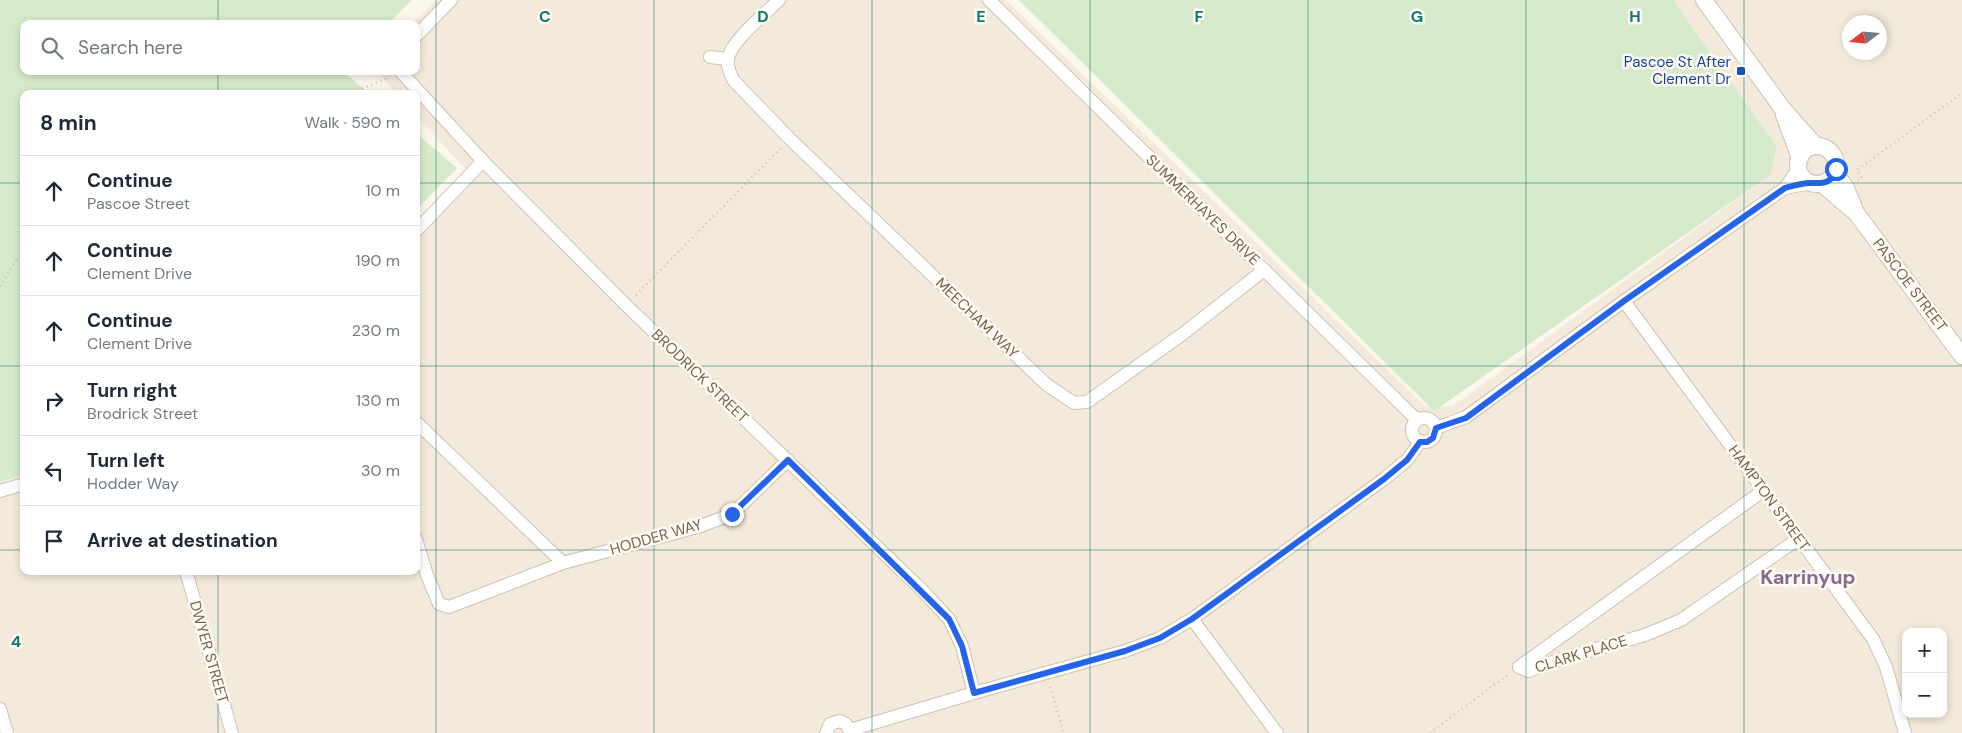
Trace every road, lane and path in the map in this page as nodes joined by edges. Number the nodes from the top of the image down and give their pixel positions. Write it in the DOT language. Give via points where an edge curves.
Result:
graph roads {
  1 [pos="451,0"];
  2 [pos="779,0"];
  3 [pos="989,0"];
  4 [pos="1704,0"];
  5 [pos="420,32"];
  6 [pos="710,57"];
  7 [pos="728,59"];
  8 [pos="393,75"];
  9 [pos="403,75"];
  10 [pos="357,90"];
  11 [pos="417,90"];
  12 [pos="420,93"];
  13 [pos="1962,93"];
  14 [pos="1782,108"];
  15 [pos="790,139"];
  16 [pos="1816,146"];
  17 [pos="483,161"];
  18 [pos="1799,163"];
  19 [pos="1857,170"];
  20 [pos="1835,173"];
  21 [pos="1816,183"];
  22 [pos="1785,188"];
  23 [pos="1857,214"];
  24 [pos="420,226"];
  25 [pos="20,254"];
  26 [pos="1264,270"];
  27 [pos="0,286"];
  28 [pos="1624,301"];
  29 [pos="626,305"];
  30 [pos="1962,356"];
  31 [pos="1417,420"];
  32 [pos="420,426"];
  33 [pos="1436,428"];
  34 [pos="1420,442"];
  35 [pos="788,460"];
  36 [pos="20,485"];
  37 [pos="1764,490"];
  38 [pos="0,491"];
  39 [pos="1798,539"];
  40 [pos="420,551"];
  41 [pos="563,563"];
  42 [pos="187,575"];
  43 [pos="1192,619"];
  44 [pos="1519,667"];
  45 [pos="1046,673"];
  46 [pos="974,693"];
  47 [pos="0,709"];
  48 [pos="851,732"];
  49 [pos="7,733"];
  50 [pos="232,733"];
  51 [pos="826,733"];
  52 [pos="1064,733"];
  53 [pos="1278,733"];
  54 [pos="1430,733"];
  55 [pos="1905,733"];
  1 -- 5 [label="street"];
  2 -- 7 [label="street" via="732,47"];
  3 -- 26 [label="street, SUMMERHAYES DRIVE"];
  4 -- 14 [label="street, PASCOE STREET"];
  6 -- 7 [label="street"];
  7 -- 15 [label="street, MEECHAM WAY" via="734,81"];
  8 -- 10 [label="path"];
  9 -- 11 [label="street, BRODRICK STREET"];
  12 -- 17 [label="street, BRODRICK STREET"];
  13 -- 19 [label="path"];
  14 -- 16 [label="street, PASCOE STREET"];
  14 -- 18 [label="street, PASCOE STREET"];
  15 -- 26 [label="street, MEECHAM WAY" via="1047,385 1074,404 1087,402"];
  15 -- 29 [label="path"];
  16 -- 18 [label="street" via="1806,150"];
  16 -- 20 [label="street, PASCOE STREET" via="1833,154"];
  17 -- 24 [label="street"];
  17 -- 29 [label="street, BRODRICK STREET"];
  18 -- 21 [label="street, PASCOE STREET" via="1804,180"];
  18 -- 22 [label="street"];
  20 -- 21 [label="street" via="1828,181"];
  20 -- 23 [label="street, PASCOE STREET" via="1846,188"];
  21 -- 22 [label="street"];
  21 -- 23 [label="street, PASCOE STREET"];
  22 -- 28 [label="street"];
  23 -- 30 [label="street, PASCOE STREET"];
  25 -- 27 [label="path"];
  26 -- 31 [label="street, SUMMERHAYES DRIVE"];
  28 -- 33 [label="street" via="1466,418"];
  28 -- 37 [label="street, HAMPTON STREET"];
  29 -- 35 [label="street, BRODRICK STREET"];
  31 -- 33 [label="street" via="1430,420"];
  31 -- 34 [label="street" via="1412,432"];
  32 -- 41 [label="street"];
  33 -- 34 [label="street" via="1431,441"];
  34 -- 43 [label="street" via="1407,460 1384,479"];
  35 -- 41 [label="street, HODDER WAY" via="732,514 701,526"];
  35 -- 46 [label="street, BRODRICK STREET" via="949,619 962,646"];
  36 -- 38 [label="street"];
  37 -- 39 [label="street, HAMPTON STREET"];
  37 -- 44 [label="street, CLARK PLACE"];
  39 -- 44 [label="street, CLARK PLACE" via="1681,620 1645,635 1528,671"];
  39 -- 55 [label="street, HAMPTON STREET" via="1873,639 1886,667"];
  40 -- 41 [label="street, HODDER WAY" via="439,604 449,607"];
  42 -- 50 [label="street, DWYER STREET"];
  43 -- 45 [label="street" via="1160,638 1125,651"];
  43 -- 53 [label="street"];
  44 -- 54 [label="path"];
  45 -- 46 [label="street"];
  45 -- 52 [label="path"];
  46 -- 48 [label="street"];
  47 -- 49 [label="street"];
  48 -- 51 [label="street" via="844,722 836,721 827,727"];
}
